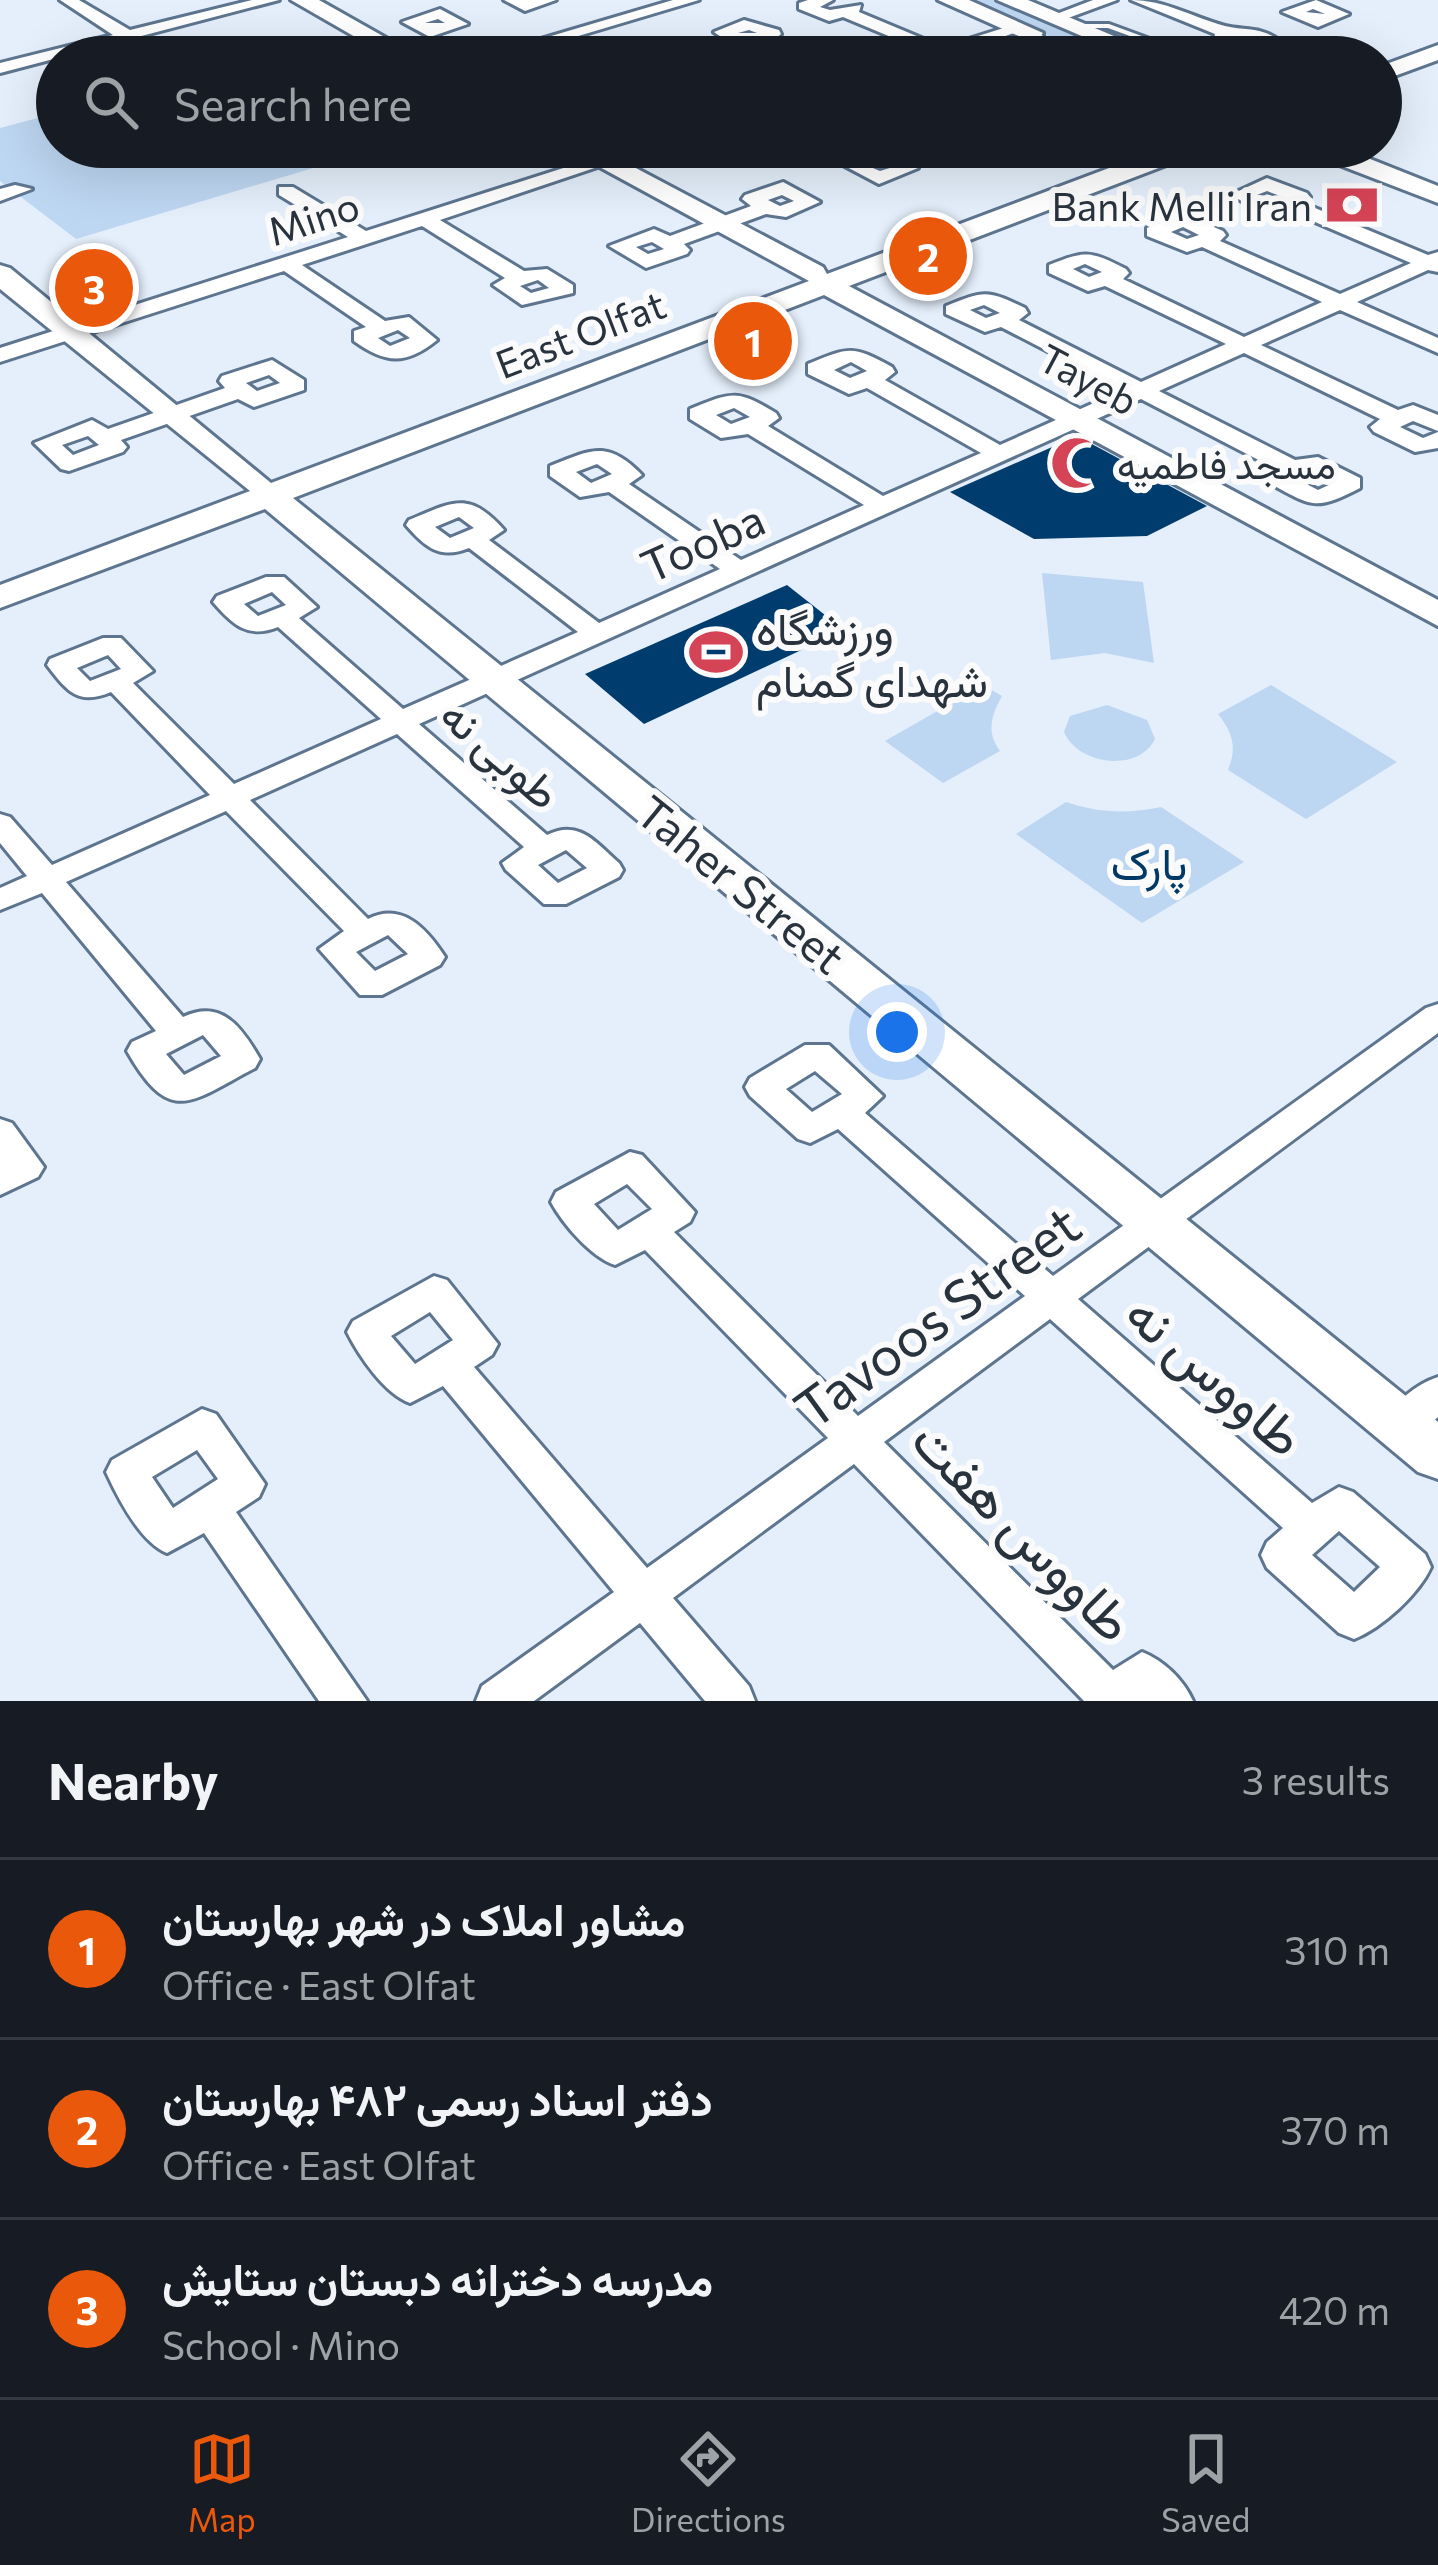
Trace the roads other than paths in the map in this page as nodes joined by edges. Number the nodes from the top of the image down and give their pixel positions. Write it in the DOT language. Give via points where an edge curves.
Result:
graph roads {
  1 [pos="68,0"];
  2 [pos="271,0"];
  3 [pos="302,0"];
  4 [pos="512,0"];
  5 [pos="548,0"];
  6 [pos="692,0"];
  7 [pos="825,0"];
  8 [pos="949,0"];
  9 [pos="1008,0"];
  10 [pos="1108,0"];
  11 [pos="1139,0"];
  12 [pos="1280,0"];
  13 [pos="840,6"];
  14 [pos="1302,8"];
  15 [pos="419,27"];
  16 [pos="1047,27"];
  17 [pos="1232,34"];
  18 [pos="127,36"];
  19 [pos="369,36"];
  20 [pos="381,36"];
  21 [pos="564,36"];
  22 [pos="901,36"];
  23 [pos="1014,36"];
  24 [pos="1045,36"];
  25 [pos="1060,36"];
  26 [pos="1079,36"];
  27 [pos="1438,37"];
  28 [pos="1402,51"];
  29 [pos="1438,52"];
  30 [pos="36,59"];
  31 [pos="1402,66"];
  32 [pos="0,68"];
  33 [pos="1402,156"];
  34 [pos="582,168"];
  35 [pos="616,168"];
  36 [pos="1098,168"];
  37 [pos="1130,168"];
  38 [pos="1376,168"];
  39 [pos="1438,170"];
  40 [pos="22,189"];
  41 [pos="286,191"];
  42 [pos="0,195"];
  43 [pos="1438,195"];
  44 [pos="1287,202"];
  45 [pos="767,207"];
  46 [pos="425,219"];
  47 [pos="720,224"];
  48 [pos="364,238"];
  49 [pos="1202,240"];
  50 [pos="668,243"];
  51 [pos="1435,262"];
  52 [pos="286,263"];
  53 [pos="0,274"];
  54 [pos="1105,278"];
  55 [pos="522,279"];
  56 [pos="819,279"];
  57 [pos="1340,302"];
  58 [pos="1002,319"];
  59 [pos="383,329"];
  60 [pos="70,332"];
  61 [pos="1244,345"];
  62 [pos="1438,346"];
  63 [pos="0,355"];
  64 [pos="868,379"];
  65 [pos="241,390"];
  66 [pos="1141,391"];
  67 [pos="172,415"];
  68 [pos="1078,419"];
  69 [pos="1398,419"];
  70 [pos="1438,424"];
  71 [pos="750,425"];
  72 [pos="105,439"];
  73 [pos="1438,439"];
  74 [pos="999,454"];
  75 [pos="1295,470"];
  76 [pos="611,483"];
  77 [pos="262,488"];
  78 [pos="882,506"];
  79 [pos="471,538"];
  80 [pos="739,570"];
  81 [pos="0,577"];
  82 [pos="0,597"];
  83 [pos="1438,615"];
  84 [pos="281,616"];
  85 [pos="597,634"];
  86 [pos="494,680"];
  87 [pos="115,681"];
  88 [pos="400,722"];
  89 [pos="230,797"];
  90 [pos="0,824"];
  91 [pos="544,849"];
  92 [pos="47,880"];
  93 [pos="0,901"];
  94 [pos="365,934"];
  95 [pos="1438,1016"];
  96 [pos="178,1034"];
  97 [pos="840,1112"];
  98 [pos="0,1132"];
  99 [pos="0,1180"];
  100 [pos="1155,1222"];
  101 [pos="648,1229"];
  102 [pos="1051,1298"];
  103 [pos="447,1363"];
  104 [pos="1438,1393"];
  105 [pos="1402,1425"];
  106 [pos="856,1440"];
  107 [pos="1438,1455"];
  108 [pos="209,1507"];
  109 [pos="1312,1528"];
  110 [pos="644,1595"];
  111 [pos="1110,1700"];
  112 [pos="345,1701"];
  113 [pos="498,1701"];
  114 [pos="733,1701"];
  115 [pos="1171,1701"];
  1 -- 18 [label="street"];
  2 -- 18 [label="street"];
  3 -- 19 [label="street"];
  4 -- 5 [label="street"];
  6 -- 21 [label="street"];
  7 -- 13 [label="street" via="806,6 829,16"];
  8 -- 16 [label="street"];
  9 -- 16 [label="street"];
  10 -- 16 [label="street"];
  11 -- 17 [label="street"];
  12 -- 14 [label="street"];
  13 -- 22 [label="street"];
  15 -- 20 [label="street"];
  16 -- 23 [label="street"];
  16 -- 24 [label="lane"];
  16 -- 25 [label="street"];
  16 -- 26 [label="street"];
  27 -- 28 [label="street"];
  29 -- 31 [label="street"];
  30 -- 32 [label="street"];
  33 -- 39 [label="street"];
  34 -- 46 [label="street, Mino"];
  35 -- 47 [label="street, Tayeb"];
  36 -- 56 [label="street, East Olfat"];
  37 -- 56 [label="street, East Olfat"];
  38 -- 43 [label="street"];
  40 -- 42 [label="street"];
  41 -- 48 [label="street"];
  44 -- 51 [label="street"];
  45 -- 47 [label="street"];
  46 -- 48 [label="street, Mino"];
  46 -- 55 [label="street"];
  47 -- 50 [label="street"];
  47 -- 56 [label="street, Tayeb"];
  48 -- 52 [label="street, Mino"];
  49 -- 57 [label="street"];
  51 -- 57 [label="street, Tooba"];
  52 -- 59 [label="street"];
  52 -- 60 [label="street, Mino"];
  53 -- 60 [label="street, Taher Street"];
  54 -- 61 [label="street"];
  56 -- 68 [label="street, Tayeb"];
  56 -- 77 [label="street, East Olfat"];
  57 -- 61 [label="street, Tooba"];
  57 -- 62 [label="street"];
  58 -- 66 [label="street"];
  60 -- 63 [label="street, Mino"];
  60 -- 67 [label="street, Taher Street"];
  61 -- 66 [label="street, Tooba"];
  61 -- 69 [label="street"];
  64 -- 74 [label="street"];
  65 -- 67 [label="street"];
  66 -- 68 [label="street, Tooba"];
  66 -- 75 [label="street"];
  67 -- 72 [label="street"];
  67 -- 77 [label="street, Taher Street"];
  68 -- 74 [label="street, Tooba"];
  68 -- 83 [label="street, Tayeb"];
  69 -- 70 [label="street" via="1412,412"];
  69 -- 73 [label="street" via="1382,427 1423,447"];
  71 -- 78 [label="street"];
  74 -- 78 [label="street, Tooba"];
  76 -- 80 [label="street"];
  77 -- 81 [label="street, East Olfat"];
  77 -- 82 [label="street, East Olfat"];
  77 -- 86 [label="street, Taher Street"];
  78 -- 80 [label="street, Tooba"];
  79 -- 85 [label="street"];
  80 -- 85 [label="street, Tooba"];
  84 -- 88 [label="street, طوبی نه"];
  85 -- 86 [label="street, Tooba"];
  86 -- 88 [label="street, Tooba"];
  86 -- 100 [label="street, Taher Street"];
  87 -- 89 [label="street"];
  88 -- 89 [label="street, Tooba"];
  88 -- 91 [label="street, طوبی نه"];
  89 -- 92 [label="street, Tooba"];
  89 -- 94 [label="street"];
  90 -- 92 [label="street"];
  92 -- 93 [label="street, Tooba"];
  92 -- 96 [label="street"];
  95 -- 100 [label="street, Tavoos Street"];
  97 -- 102 [label="street, طاووس نه"];
  98 -- 99 [label="street" via="26,1167"];
  100 -- 102 [label="street, Tavoos Street"];
  100 -- 105 [label="street, Taher Street"];
  101 -- 106 [label="street, طاووس هفت"];
  102 -- 106 [label="street, Tavoos Street"];
  102 -- 109 [label="street, طاووس نه"];
  103 -- 110 [label="street"];
  104 -- 105 [label="street"];
  105 -- 107 [label="street, Taher Street"];
  106 -- 110 [label="street, Tavoos Street"];
  106 -- 111 [label="street, طاووس هفت"];
  108 -- 112 [label="street"];
  110 -- 113 [label="street, Tavoos Street"];
  110 -- 114 [label="street"];
  111 -- 115 [label="street" via="1142,1672"];
}
